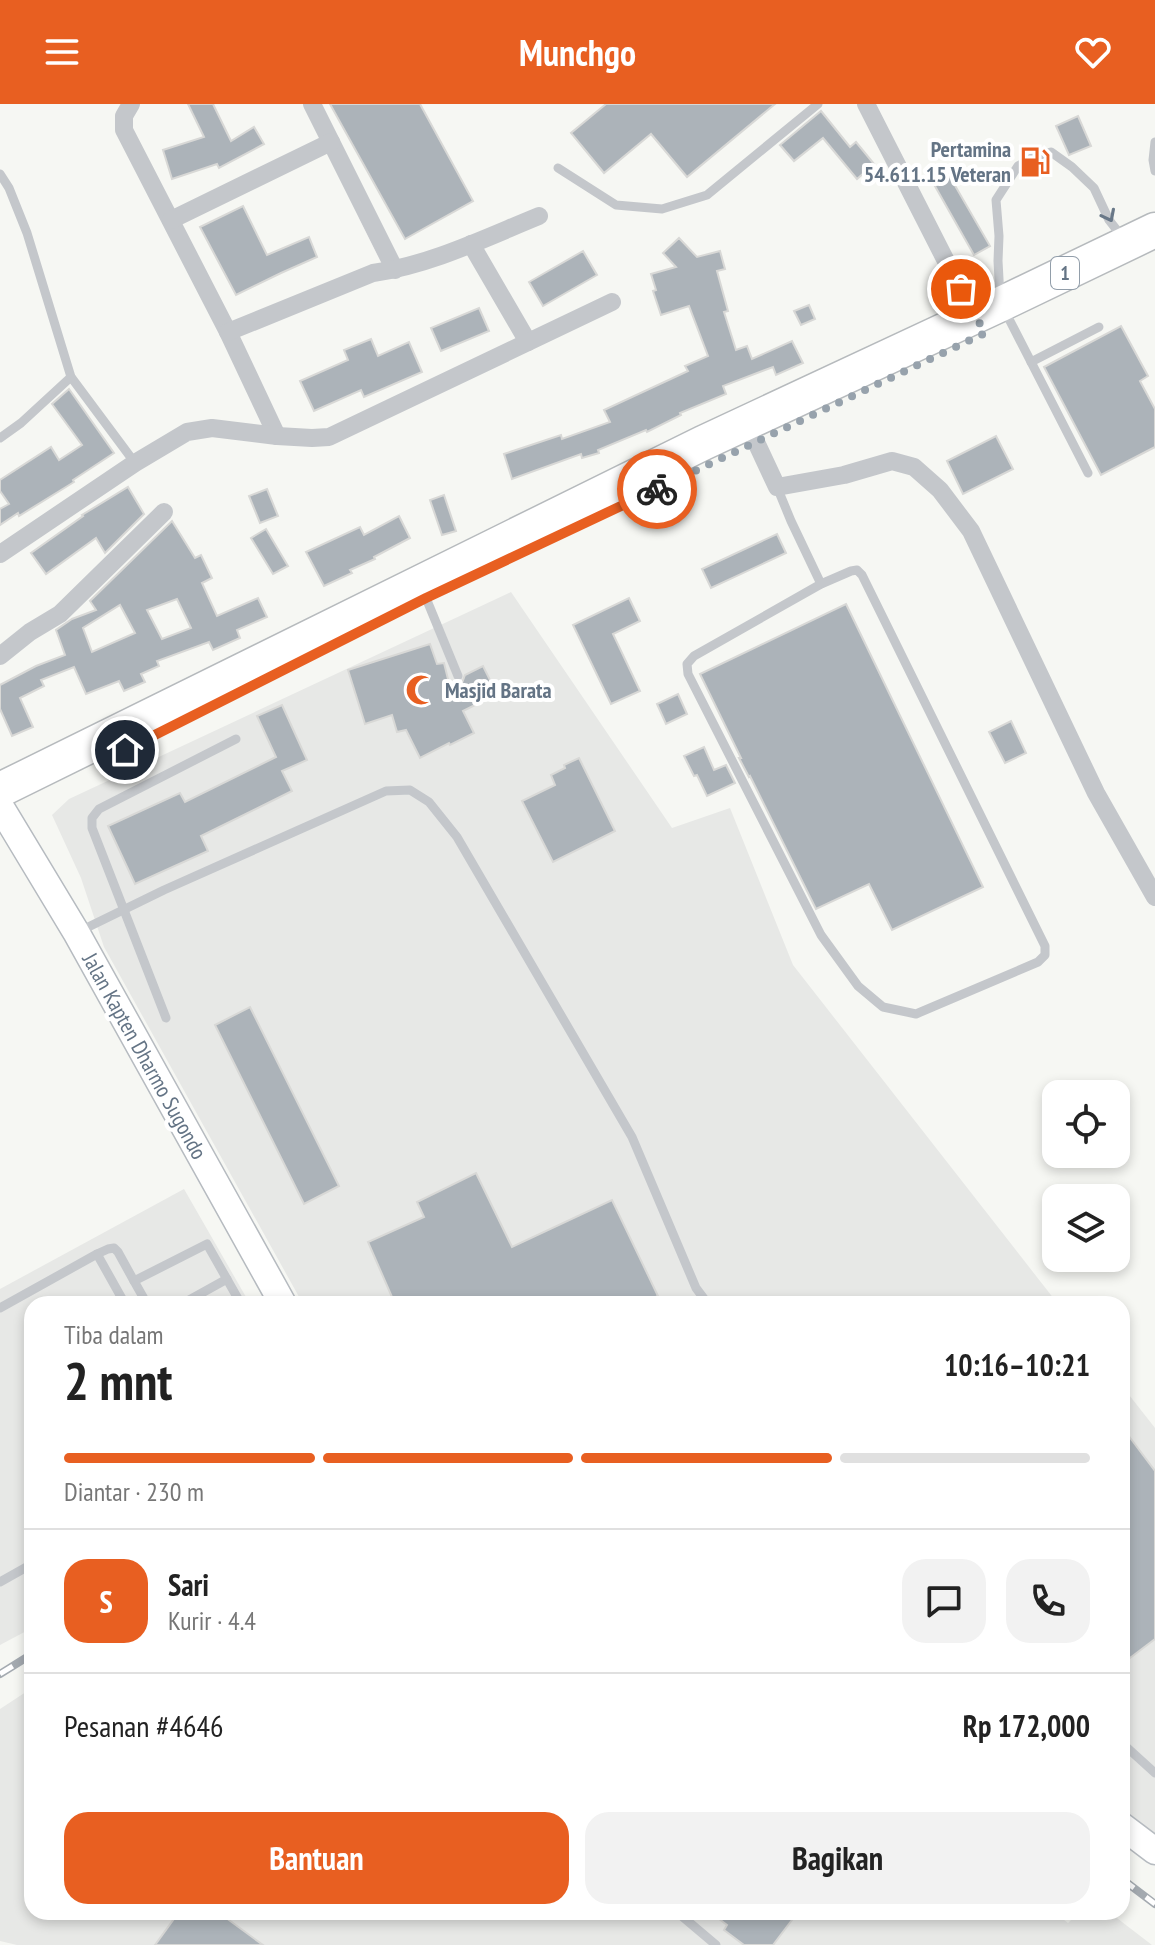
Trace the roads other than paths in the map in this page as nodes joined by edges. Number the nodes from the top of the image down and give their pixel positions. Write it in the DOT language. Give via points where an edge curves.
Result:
graph roads {
  1 [pos="131,104"];
  2 [pos="312,104"];
  3 [pos="818,104"];
  4 [pos="866,104"];
  5 [pos="331,142"];
  6 [pos="1155,142"];
  7 [pos="558,168"];
  8 [pos="1155,171"];
  9 [pos="0,174"];
  10 [pos="539,216"];
  11 [pos="171,220"];
  12 [pos="1146,243"];
  13 [pos="471,244"];
  14 [pos="395,270"];
  15 [pos="612,302"];
  16 [pos="992,319"];
  17 [pos="1099,327"];
  18 [pos="228,332"];
  19 [pos="528,342"];
  20 [pos="1031,362"];
  21 [pos="71,377"];
  22 [pos="277,436"];
  23 [pos="0,438"];
  24 [pos="756,442"];
  25 [pos="135,463"];
  26 [pos="1088,473"];
  27 [pos="777,487"];
  28 [pos="164,512"];
  29 [pos="0,554"];
  30 [pos="821,584"];
  31 [pos="426,598"];
  32 [pos="0,656"];
  33 [pos="458,676"];
  34 [pos="236,739"];
  35 [pos="1,805"];
  36 [pos="1155,897"];
  37 [pos="124,911"];
  38 [pos="76,932"];
  39 [pos="166,1018"];
  40 [pos="97,1254"];
  41 [pos="227,1279"];
  42 [pos="134,1281"];
  43 [pos="121,1296"];
  44 [pos="142,1296"];
  45 [pos="196,1296"];
  46 [pos="237,1296"];
  47 [pos="279,1296"];
  48 [pos="702,1296"];
  49 [pos="0,1308"];
  50 [pos="24,1568"];
  51 [pos="0,1582"];
  52 [pos="1130,1750"];
  53 [pos="1155,1773"];
  54 [pos="1130,1832"];
  55 [pos="1155,1851"];
  56 [pos="686,1920"];
  57 [pos="716,1945"];
  1 -- 11 [label="street" via="124,130"];
  2 -- 5 [label="street"];
  3 -- 7 [label="lane" via="707,195 662,209 616,205"];
  4 -- 16 [label="street"];
  5 -- 11 [label="street"];
  5 -- 14 [label="street"];
  6 -- 8 [label="lane"];
  9 -- 21 [label="lane" via="27,233"];
  10 -- 13 [label="street"];
  11 -- 18 [label="street"];
  12 -- 16 [label="highway, 1"];
  16 -- 12 [label="lane, one-way" via="999,236 996,200 1018,166 1032,158 1051,152 1072,167 1094,188 1109,220"];
  13 -- 14 [label="street"];
  13 -- 19 [label="street"];
  14 -- 18 [label="street" via="373,273"];
  15 -- 19 [label="street"];
  16 -- 20 [label="lane"];
  16 -- 24 [label="highway, 1"];
  16 -- 35 [label="highway, 1" via="674,457"];
  17 -- 20 [label="lane"];
  18 -- 22 [label="street"];
  19 -- 22 [label="street" via="329,437"];
  20 -- 26 [label="lane"];
  21 -- 23 [label="lane"];
  21 -- 25 [label="lane"];
  22 -- 25 [label="street" via="212,428 187,432"];
  24 -- 27 [label="street"];
  24 -- 31 [label="highway, 1"];
  25 -- 29 [label="street"];
  27 -- 30 [label="lane"];
  27 -- 36 [label="street" via="892,461 914,467 940,490 971,531 1096,793"];
  28 -- 32 [label="street" via="60,614"];
  30 -- 30 [label="lane" via="694,656 687,664 688,674 821,935 858,986 883,1007 916,1014 1038,962 1045,946 862,575 851,571"];
  31 -- 33 [label="lane"];
  31 -- 35 [label="highway, 1"];
  34 -- 37 [label="lane" via="99,809 92,818"];
  35 -- 38 [label="main road, Jalan Kapten Dharmo Sugondo"];
  37 -- 38 [label="lane"];
  37 -- 39 [label="lane"];
  37 -- 48 [label="lane" via="386,791 410,790 429,802 457,837 632,1137"];
  38 -- 47 [label="main road, Jalan Kapten Dharmo Sugondo"];
  40 -- 42 [label="lane" via="114,1248"];
  40 -- 43 [label="lane"];
  40 -- 49 [label="lane"];
  41 -- 42 [label="lane" via="207,1244"];
  41 -- 45 [label="lane"];
  41 -- 46 [label="lane"];
  42 -- 44 [label="lane"];
  50 -- 51 [label="lane"];
  52 -- 53 [label="lane"];
  54 -- 55 [label="main road"];
  56 -- 57 [label="lane"];
}
